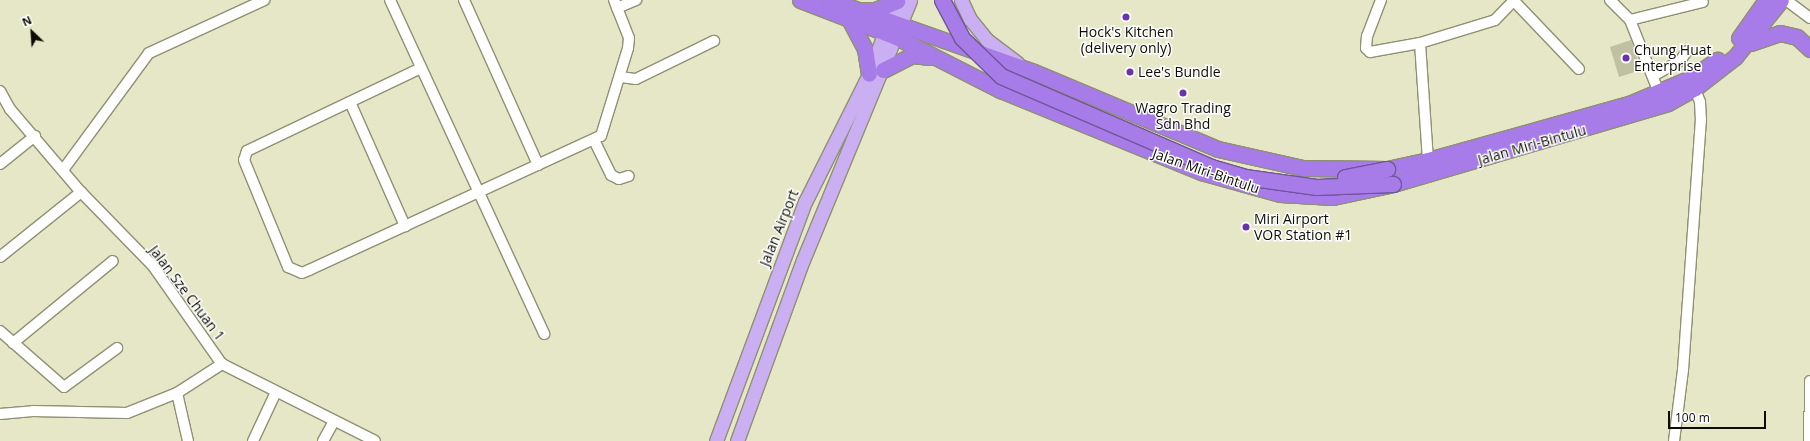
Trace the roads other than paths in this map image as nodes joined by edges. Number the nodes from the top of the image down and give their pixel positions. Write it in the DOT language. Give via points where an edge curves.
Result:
graph roads {
  1 [pos="264,0"];
  2 [pos="390,0"];
  3 [pos="464,0"];
  4 [pos="636,0"];
  5 [pos="800,0"];
  6 [pos="830,0"];
  7 [pos="901,0"];
  8 [pos="942,0"];
  9 [pos="950,0"];
  10 [pos="961,0"];
  11 [pos="1381,0"];
  12 [pos="1514,0"];
  13 [pos="1610,0"];
  14 [pos="1753,0"];
  15 [pos="1766,0"];
  16 [pos="1781,0"];
  17 [pos="1786,0"];
  18 [pos="1703,2"];
  19 [pos="615,4"];
  20 [pos="852,15"];
  21 [pos="1810,18"];
  22 [pos="1630,20"];
  23 [pos="1751,24"];
  24 [pos="892,29"];
  25 [pos="714,41"];
  26 [pos="1420,43"];
  27 [pos="1748,44"];
  28 [pos="1810,49"];
  29 [pos="1687,52"];
  30 [pos="936,58"];
  31 [pos="421,68"];
  32 [pos="1579,69"];
  33 [pos="876,72"];
  34 [pos="1034,72"];
  35 [pos="1653,76"];
  36 [pos="621,77"];
  37 [pos="1693,83"];
  38 [pos="0,91"];
  39 [pos="1659,93"];
  40 [pos="350,102"];
  41 [pos="34,136"];
  42 [pos="594,140"];
  43 [pos="1428,160"];
  44 [pos="0,164"];
  45 [pos="538,165"];
  46 [pos="1388,169"];
  47 [pos="63,170"];
  48 [pos="629,176"];
  49 [pos="1393,184"];
  50 [pos="81,192"];
  51 [pos="477,192"];
  52 [pos="405,226"];
  53 [pos="0,257"];
  54 [pos="113,261"];
  55 [pos="0,331"];
  56 [pos="544,334"];
  57 [pos="13,343"];
  58 [pos="117,348"];
  59 [pos="222,364"];
  60 [pos="1810,381"];
  61 [pos="177,392"];
  62 [pos="276,392"];
  63 [pos="0,414"];
  64 [pos="334,421"];
  65 [pos="737,440"];
  66 [pos="188,441"];
  67 [pos="253,441"];
  68 [pos="323,441"];
  69 [pos="375,441"];
  70 [pos="716,441"];
  71 [pos="1674,441"];
  72 [pos="1809,441"];
  1 -- 47 [label="street" via="149,53"];
  2 -- 31 [label="street"];
  3 -- 45 [label="street"];
  4 -- 19 [label="street"];
  5 -- 20 [label="highway, Jalan Miri-Bintulu"];
  6 -- 20 [label="highway, Jalan Miri-Bintulu"];
  7 -- 20 [label="highway"];
  7 -- 24 [label="main road, Jalan Airport"];
  8 -- 49 [label="highway, bridge" via="962,38 1001,76 1211,167 1252,178 1316,187"];
  9 -- 46 [label="highway, bridge" via="972,38 996,62 1018,76 1191,150 1236,167 1297,177 1335,178"];
  10 -- 34 [label="main road" via="987,40 1008,58"];
  11 -- 26 [label="street" via="1367,36 1366,48 1376,52"];
  12 -- 26 [label="street" via="1495,20"];
  12 -- 32 [label="street"];
  13 -- 22 [label="street"];
  14 -- 23 [label="highway"];
  15 -- 23 [label="highway, Jalan Miri-Bintulu"];
  16 -- 27 [label="highway, Jalan Miri-Bintulu"];
  17 -- 21 [label="street"];
  18 -- 22 [label="street"];
  19 -- 36 [label="street" via="629,38"];
  20 -- 24 [label="highway, Jalan Miri-Bintulu"];
  20 -- 33 [label="highway"];
  22 -- 35 [label="street"];
  23 -- 37 [label="highway, Jalan Miri-Bintulu"];
  24 -- 30 [label="highway, Jalan Miri-Bintulu"];
  24 -- 33 [label="main road, Jalan Airport"];
  24 -- 34 [label="highway, Jalan Miri-Bintulu"];
  25 -- 36 [label="street" via="636,80"];
  26 -- 43 [label="street"];
  27 -- 28 [label="highway" via="1780,33 1797,37"];
  27 -- 37 [label="highway, Jalan Miri-Bintulu"];
  29 -- 35 [label="street" via="1680,61"];
  30 -- 33 [label="highway" via="913,55"];
  30 -- 49 [label="highway, Jalan Miri-Bintulu" via="1098,132 1252,188 1280,194 1333,197"];
  31 -- 40 [label="street"];
  31 -- 51 [label="street"];
  33 -- 65 [label="main road, Jalan Airport"];
  33 -- 70 [label="main road, Jalan Airport" via="805,202"];
  34 -- 46 [label="highway, Jalan Miri-Bintulu" via="1218,148 1249,158 1303,168"];
  35 -- 39 [label="street"];
  36 -- 42 [label="street" via="603,132"];
  37 -- 39 [label="highway, Jalan Miri-Bintulu"];
  37 -- 49 [label="highway, Jalan Miri-Bintulu" via="1648,111"];
  37 -- 71 [label="street" via="1701,121 1683,370"];
  38 -- 41 [label="street, Jalan Sze Chuan 1" via="10,110"];
  39 -- 43 [label="highway, Jalan Miri-Bintulu"];
  40 -- 52 [label="street"];
  40 -- 52 [label="street" via="253,147 244,160 288,267 302,273"];
  41 -- 44 [label="street"];
  41 -- 47 [label="street, Jalan Sze Chuan 1"];
  42 -- 45 [label="street"];
  42 -- 48 [label="street" via="611,175 619,179"];
  43 -- 46 [label="highway, Jalan Miri-Bintulu"];
  45 -- 51 [label="street"];
  47 -- 50 [label="street, Jalan Sze Chuan 1"];
  50 -- 53 [label="street"];
  50 -- 59 [label="street, Jalan Sze Chuan 1" via="153,266"];
  51 -- 52 [label="street"];
  51 -- 56 [label="street"];
  54 -- 57 [label="street"];
  55 -- 57 [label="street"];
  57 -- 58 [label="street" via="64,387"];
  59 -- 61 [label="street"];
  59 -- 62 [label="street, Jalan Sze Chuan 1"];
  60 -- 72 [label="street"];
  61 -- 63 [label="street" via="119,415 33,411"];
  61 -- 66 [label="street"];
  62 -- 64 [label="street, Jalan Sze Chuan 1"];
  62 -- 67 [label="street"];
  64 -- 68 [label="street"];
  64 -- 69 [label="street, Jalan Sze Chuan 1"];
}
